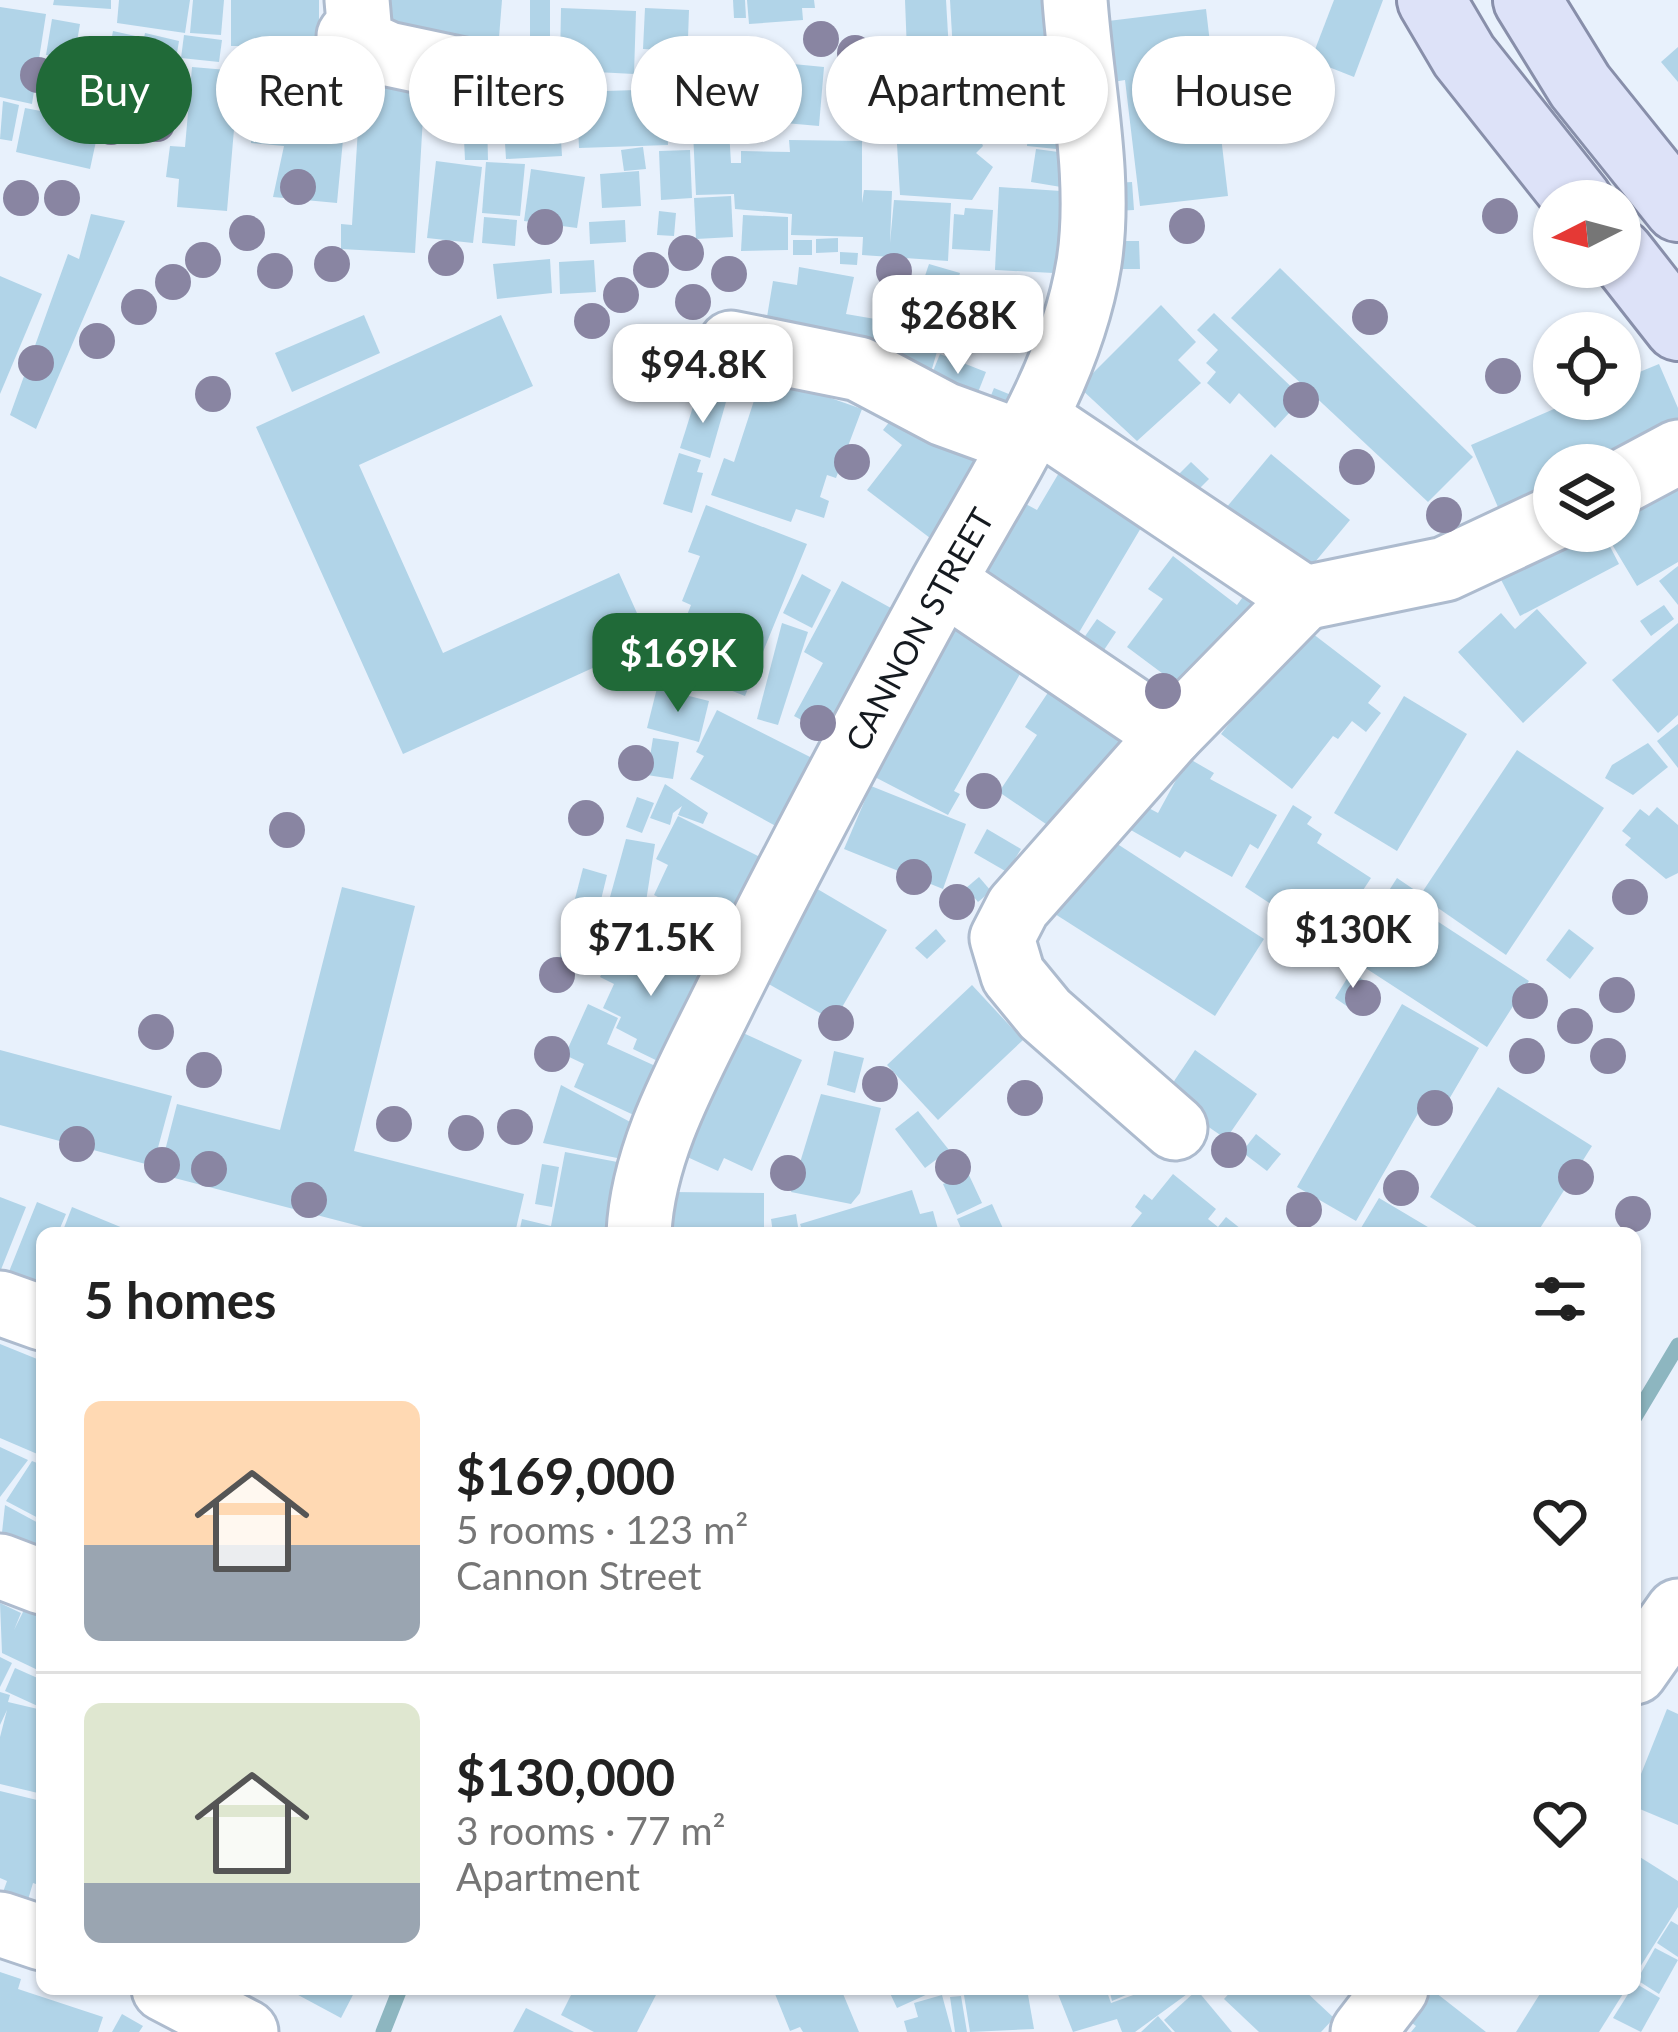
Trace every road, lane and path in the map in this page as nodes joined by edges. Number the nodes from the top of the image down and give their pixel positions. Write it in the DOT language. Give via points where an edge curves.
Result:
graph roads {
  1 [pos="1075,0"];
  2 [pos="1431,0"];
  3 [pos="1527,0"];
  4 [pos="347,24"];
  5 [pos="409,58"];
  6 [pos="1562,180"];
  7 [pos="1678,208"];
  8 [pos="1641,279"];
  9 [pos="1678,326"];
  10 [pos="731,343"];
  11 [pos="1029,430"];
  12 [pos="1678,452"];
  13 [pos="1641,472"];
  14 [pos="1533,528"];
  15 [pos="944,582"];
  16 [pos="1304,598"];
  17 [pos="1170,735"];
  18 [pos="1175,1128"];
  19 [pos="640,1227"];
  20 [pos="0,1303"];
  21 [pos="36,1316"];
  22 [pos="0,1566"];
  23 [pos="36,1580"];
  24 [pos="1678,1611"];
  25 [pos="1641,1663"];
  26 [pos="0,1924"];
  27 [pos="36,1936"];
  28 [pos="176,1995"];
  29 [pos="1391,1995"];
  30 [pos="238,2027"];
  31 [pos="1363,2032"];
  1 -- 11 [label="street, CANNON STREET" via="1091,187 1089,263"];
  2 -- 6 [label="main road" via="1464,56"];
  3 -- 7 [label="main road" via="1580,86"];
  4 -- 5 [label="street" via="388,54"];
  8 -- 9 [label="main road"];
  10 -- 11 [label="street" via="860,369 944,414"];
  11 -- 15 [label="street, CANNON STREET"];
  11 -- 16 [label="street"];
  12 -- 13 [label="street"];
  14 -- 16 [label="street" via="1445,569"];
  15 -- 17 [label="street"];
  15 -- 19 [label="street, CANNON STREET" via="687,1075 661,1137"];
  16 -- 17 [label="street"];
  17 -- 18 [label="street" via="1018,907 1003,938 1013,975 1046,1014"];
  20 -- 21 [label="street"];
  22 -- 23 [label="street"];
  24 -- 25 [label="street"];
  26 -- 27 [label="street"];
  28 -- 30 [label="street"];
  29 -- 31 [label="street"];
}
